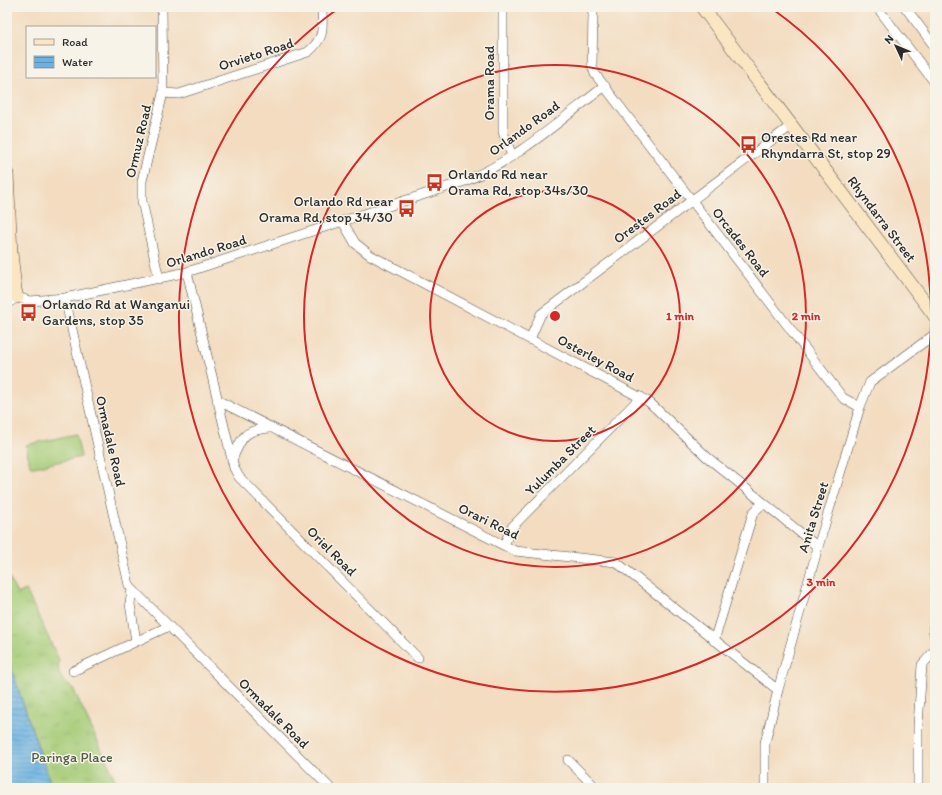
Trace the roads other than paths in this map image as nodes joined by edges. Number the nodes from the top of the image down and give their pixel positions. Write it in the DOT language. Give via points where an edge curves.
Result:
graph roads {
  1 [pos="162,7"];
  2 [pos="322,7"];
  3 [pos="503,7"];
  4 [pos="591,7"];
  5 [pos="702,7"];
  6 [pos="877,7"];
  7 [pos="905,7"];
  8 [pos="935,47"];
  9 [pos="935,83"];
  10 [pos="605,86"];
  11 [pos="164,93"];
  12 [pos="792,125"];
  13 [pos="512,156"];
  14 [pos="7,174"];
  15 [pos="691,200"];
  16 [pos="343,222"];
  17 [pos="187,272"];
  18 [pos="159,279"];
  19 [pos="65,298"];
  20 [pos="12,300"];
  21 [pos="935,316"];
  22 [pos="935,334"];
  23 [pos="530,339"];
  24 [pos="641,397"];
  25 [pos="217,400"];
  26 [pos="860,408"];
  27 [pos="271,428"];
  28 [pos="232,460"];
  29 [pos="763,502"];
  30 [pos="504,545"];
  31 [pos="818,547"];
  32 [pos="132,589"];
  33 [pos="935,620"];
  34 [pos="167,626"];
  35 [pos="935,637"];
  36 [pos="136,641"];
  37 [pos="714,641"];
  38 [pos="935,650"];
  39 [pos="418,658"];
  40 [pos="73,671"];
  41 [pos="778,690"];
  42 [pos="568,760"];
  43 [pos="330,788"];
  44 [pos="596,788"];
  45 [pos="765,788"];
  46 [pos="918,788"];
  1 -- 11 [label="street, Ormuz Road"];
  2 -- 11 [label="street, Orvieto Road" via="322,34 318,44 308,52 178,94"];
  3 -- 13 [label="street, Orama Road" via="502,132"];
  4 -- 10 [label="street" via="594,14 592,66"];
  5 -- 12 [label="street, Rhyndarra Street"];
  6 -- 9 [label="street"];
  7 -- 8 [label="street"];
  10 -- 13 [label="street, Orlando Road"];
  10 -- 15 [label="street, Orcades Road"];
  11 -- 18 [label="street, Ormuz Road" via="142,181 142,202"];
  12 -- 15 [label="street, Orestes Road"];
  12 -- 21 [label="street, Rhyndarra Street"];
  13 -- 16 [label="street, Orlando Road" via="465,181"];
  14 -- 20 [label="street" via="15,288"];
  15 -- 23 [label="street, Orestes Road" via="541,314"];
  15 -- 26 [label="street, Orcades Road" via="843,398"];
  16 -- 17 [label="street, Orlando Road"];
  16 -- 23 [label="street, Osterley Road" via="355,243 370,255"];
  17 -- 18 [label="street, Orlando Road"];
  17 -- 25 [label="street, Oriel Road"];
  18 -- 19 [label="street, Orlando Road"];
  19 -- 20 [label="street, Orlando Road"];
  19 -- 32 [label="street, Ormadale Road"];
  22 -- 26 [label="street, Anita Street" via="870,382"];
  23 -- 24 [label="street, Osterley Road"];
  24 -- 29 [label="street, Osterley Road" via="707,457"];
  24 -- 30 [label="street, Yulumba Street" via="512,527"];
  25 -- 27 [label="street, Orari Road"];
  25 -- 28 [label="street, Oriel Road"];
  26 -- 31 [label="street, Anita Street"];
  27 -- 28 [label="street" via="254,429 245,435"];
  27 -- 30 [label="street, Orari Road"];
  28 -- 39 [label="street, Oriel Road" via="239,477"];
  29 -- 31 [label="street, Osterley Road"];
  29 -- 37 [label="street" via="753,513"];
  30 -- 37 [label="street, Orari Road" via="515,551 616,562"];
  31 -- 41 [label="street, Anita Street"];
  32 -- 34 [label="street, Ormadale Road"];
  32 -- 36 [label="street, Ormadale Road" via="130,604"];
  33 -- 35 [label="street"];
  34 -- 36 [label="street"];
  34 -- 43 [label="street, Ormadale Road"];
  36 -- 40 [label="street"];
  37 -- 41 [label="street, Orari Road"];
  38 -- 46 [label="street" via="922,665 918,726"];
  41 -- 45 [label="street, Anita Street" via="765,743"];
  42 -- 44 [label="street"];
}
